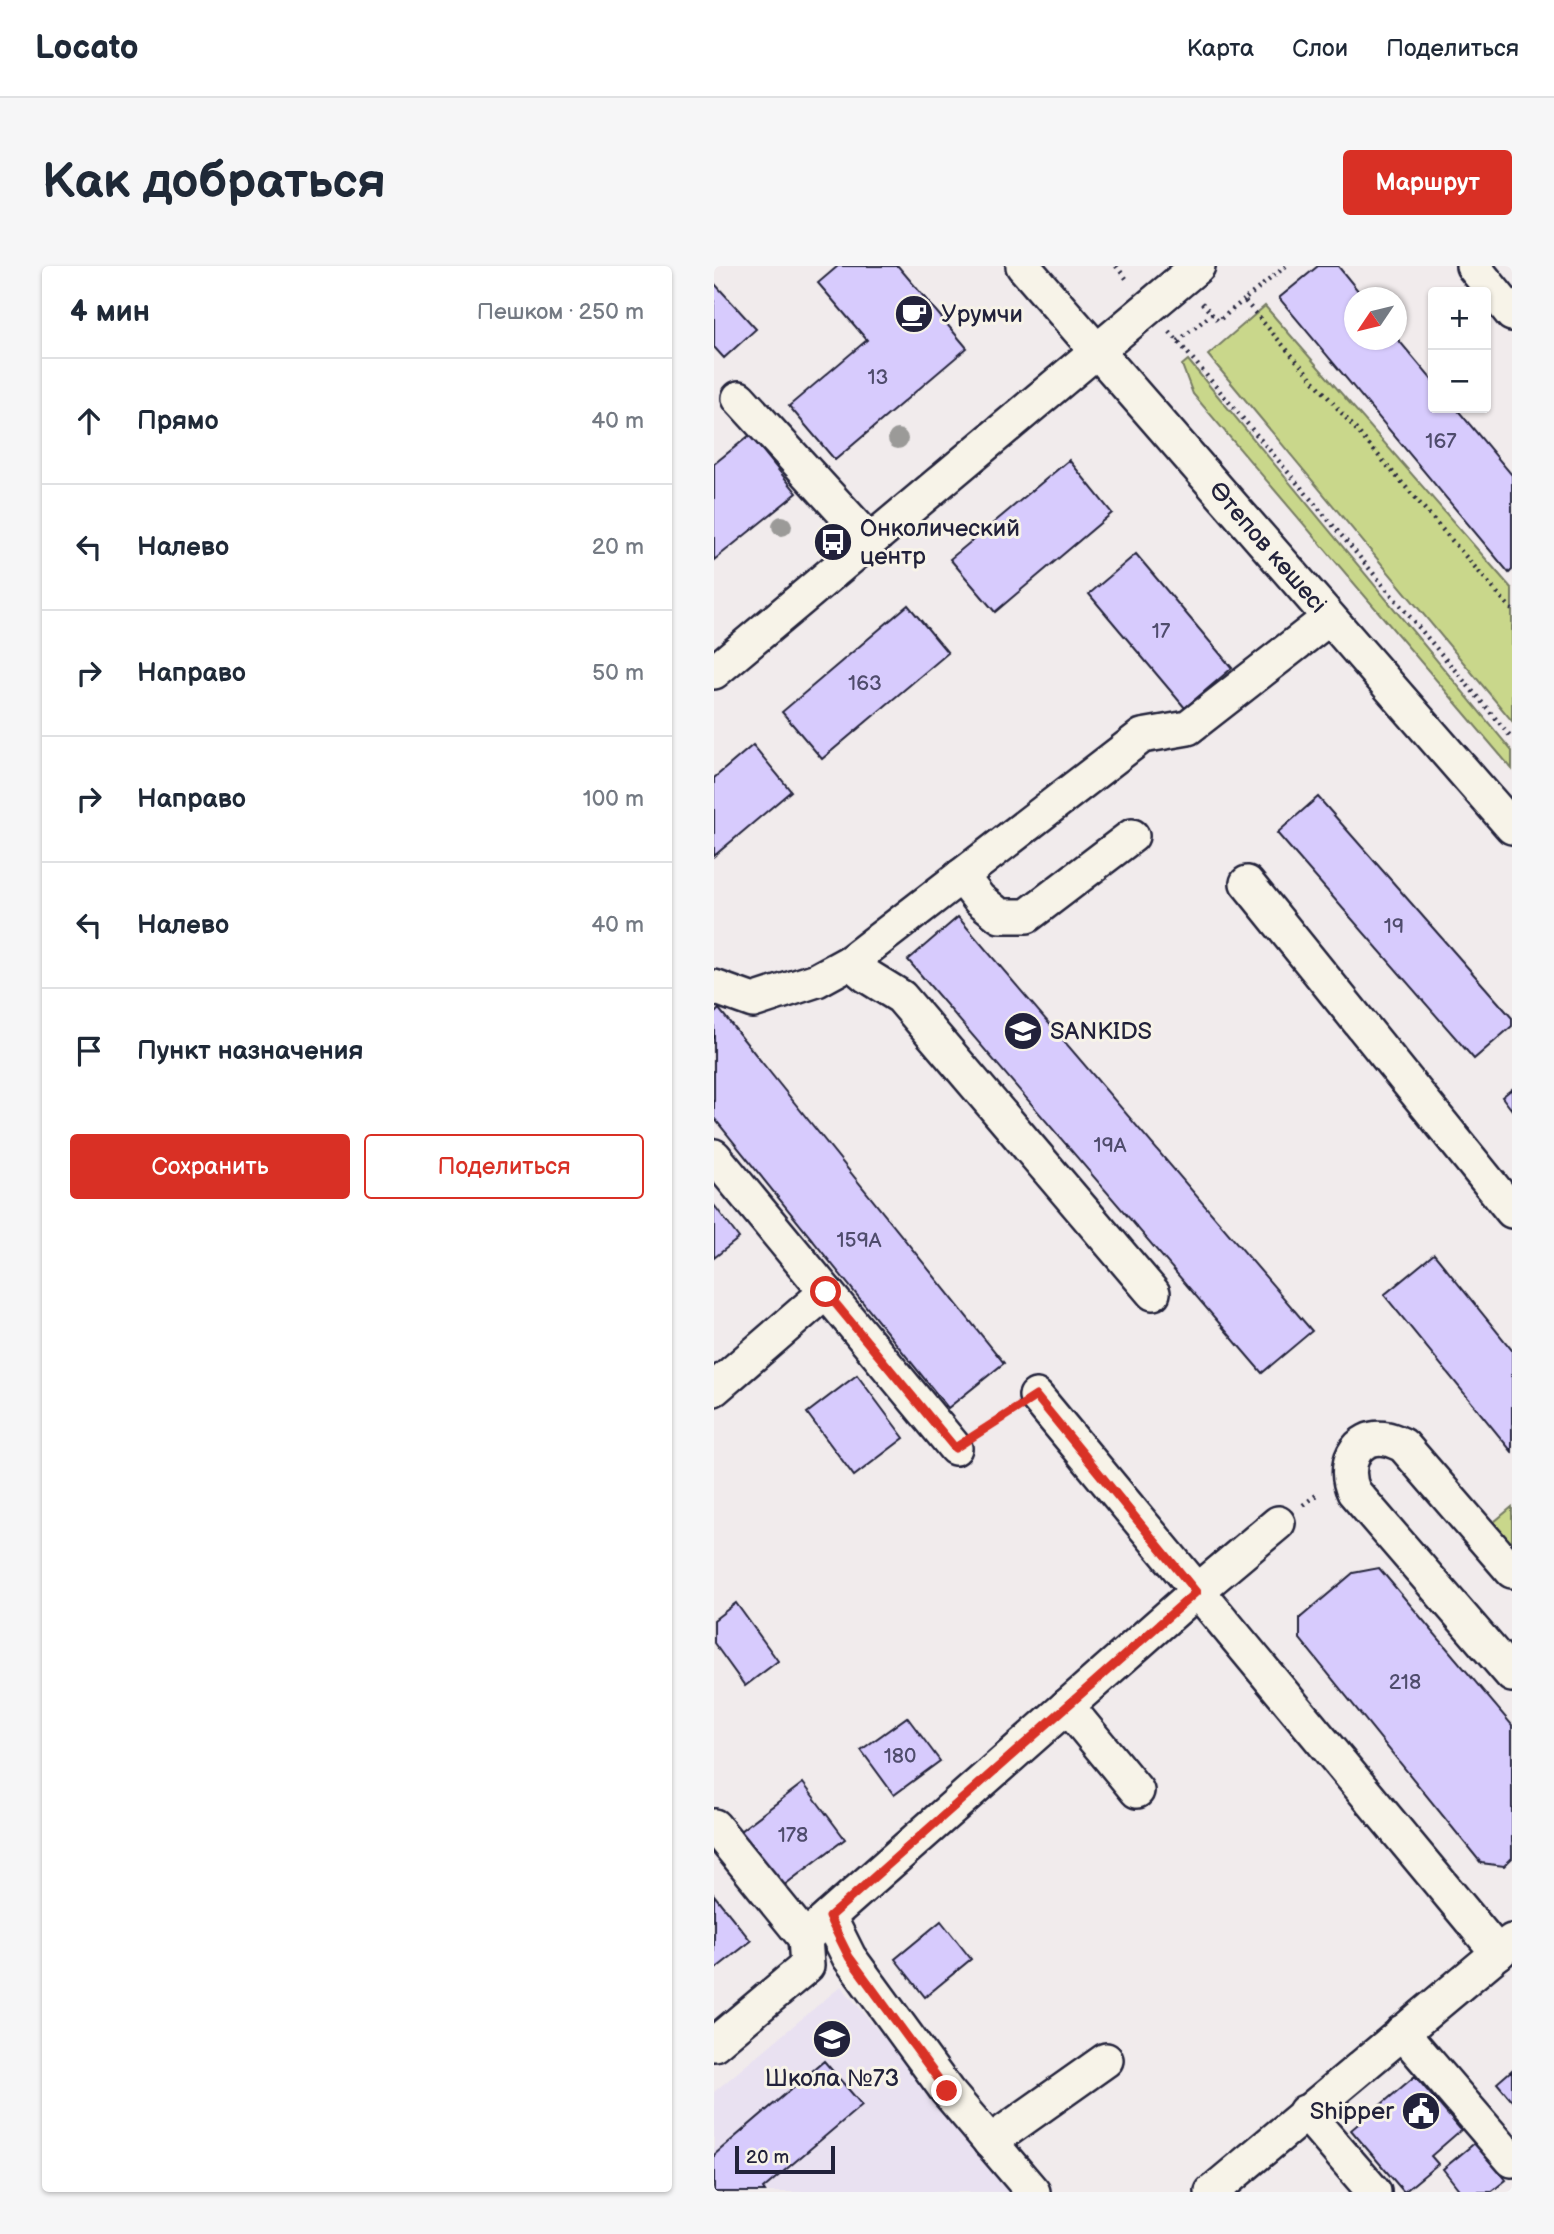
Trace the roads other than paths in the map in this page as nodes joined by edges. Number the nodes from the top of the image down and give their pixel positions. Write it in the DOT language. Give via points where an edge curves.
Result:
graph roads {
  1 [pos="1023,266"];
  2 [pos="1198,266"];
  3 [pos="1473,266"];
  4 [pos="1512,314"];
  5 [pos="1095,350"];
  6 [pos="739,398"];
  7 [pos="870,541"];
  8 [pos="1329,618"];
  9 [pos="714,672"];
  10 [pos="1512,827"];
  11 [pos="1132,836"];
  12 [pos="961,876"];
  13 [pos="1247,883"];
  14 [pos="850,962"];
  15 [pos="714,987"];
  16 [pos="714,1156"];
  17 [pos="1512,1210"];
  18 [pos="826,1292"];
  19 [pos="1153,1293"];
  20 [pos="714,1389"];
  21 [pos="1036,1396"];
  22 [pos="955,1448"];
  23 [pos="1278,1523"];
  24 [pos="1512,1571"];
  25 [pos="1196,1592"];
  26 [pos="1512,1675"];
  27 [pos="1067,1706"];
  28 [pos="1137,1791"];
  29 [pos="714,1826"];
  30 [pos="817,1928"];
  31 [pos="1505,1947"];
  32 [pos="1402,2032"];
  33 [pos="714,2044"];
  34 [pos="1105,2060"];
  35 [pos="1305,2112"];
  36 [pos="990,2142"];
  37 [pos="1512,2161"];
  38 [pos="1032,2192"];
  39 [pos="1212,2192"];
  40 [pos="1374,2192"];
  1 -- 5 [label="street, Өтепов көшесі"];
  2 -- 5 [label="street"];
  3 -- 4 [label="street"];
  5 -- 7 [label="street"];
  5 -- 8 [label="street, Өтепов көшесі"];
  6 -- 7 [label="street"];
  7 -- 9 [label="street"];
  8 -- 10 [label="street, Өтепов көшесі"];
  8 -- 12 [label="street" via="1188,728 1142,736"];
  11 -- 12 [label="street" via="1027,916 1000,916"];
  12 -- 14 [label="street"];
  13 -- 17 [label="street"];
  14 -- 15 [label="street" via="817,980 753,1001"];
  14 -- 19 [label="street" via="901,998"];
  16 -- 18 [label="street"];
  18 -- 20 [label="street"];
  18 -- 22 [label="street"];
  21 -- 25 [label="street"];
  23 -- 25 [label="street"];
  24 -- 26 [label="street" via="1403,1445 1376,1439 1353,1453 1348,1472 1354,1492"];
  25 -- 27 [label="street"];
  25 -- 31 [label="street"];
  27 -- 28 [label="street"];
  27 -- 30 [label="street"];
  29 -- 30 [label="street"];
  30 -- 33 [label="street" via="807,1966"];
  30 -- 36 [label="street" via="849,1957"];
  31 -- 32 [label="street"];
  32 -- 35 [label="street"];
  32 -- 37 [label="street"];
  34 -- 36 [label="street"];
  35 -- 39 [label="street"];
  35 -- 40 [label="street"];
  36 -- 38 [label="street"];
}
